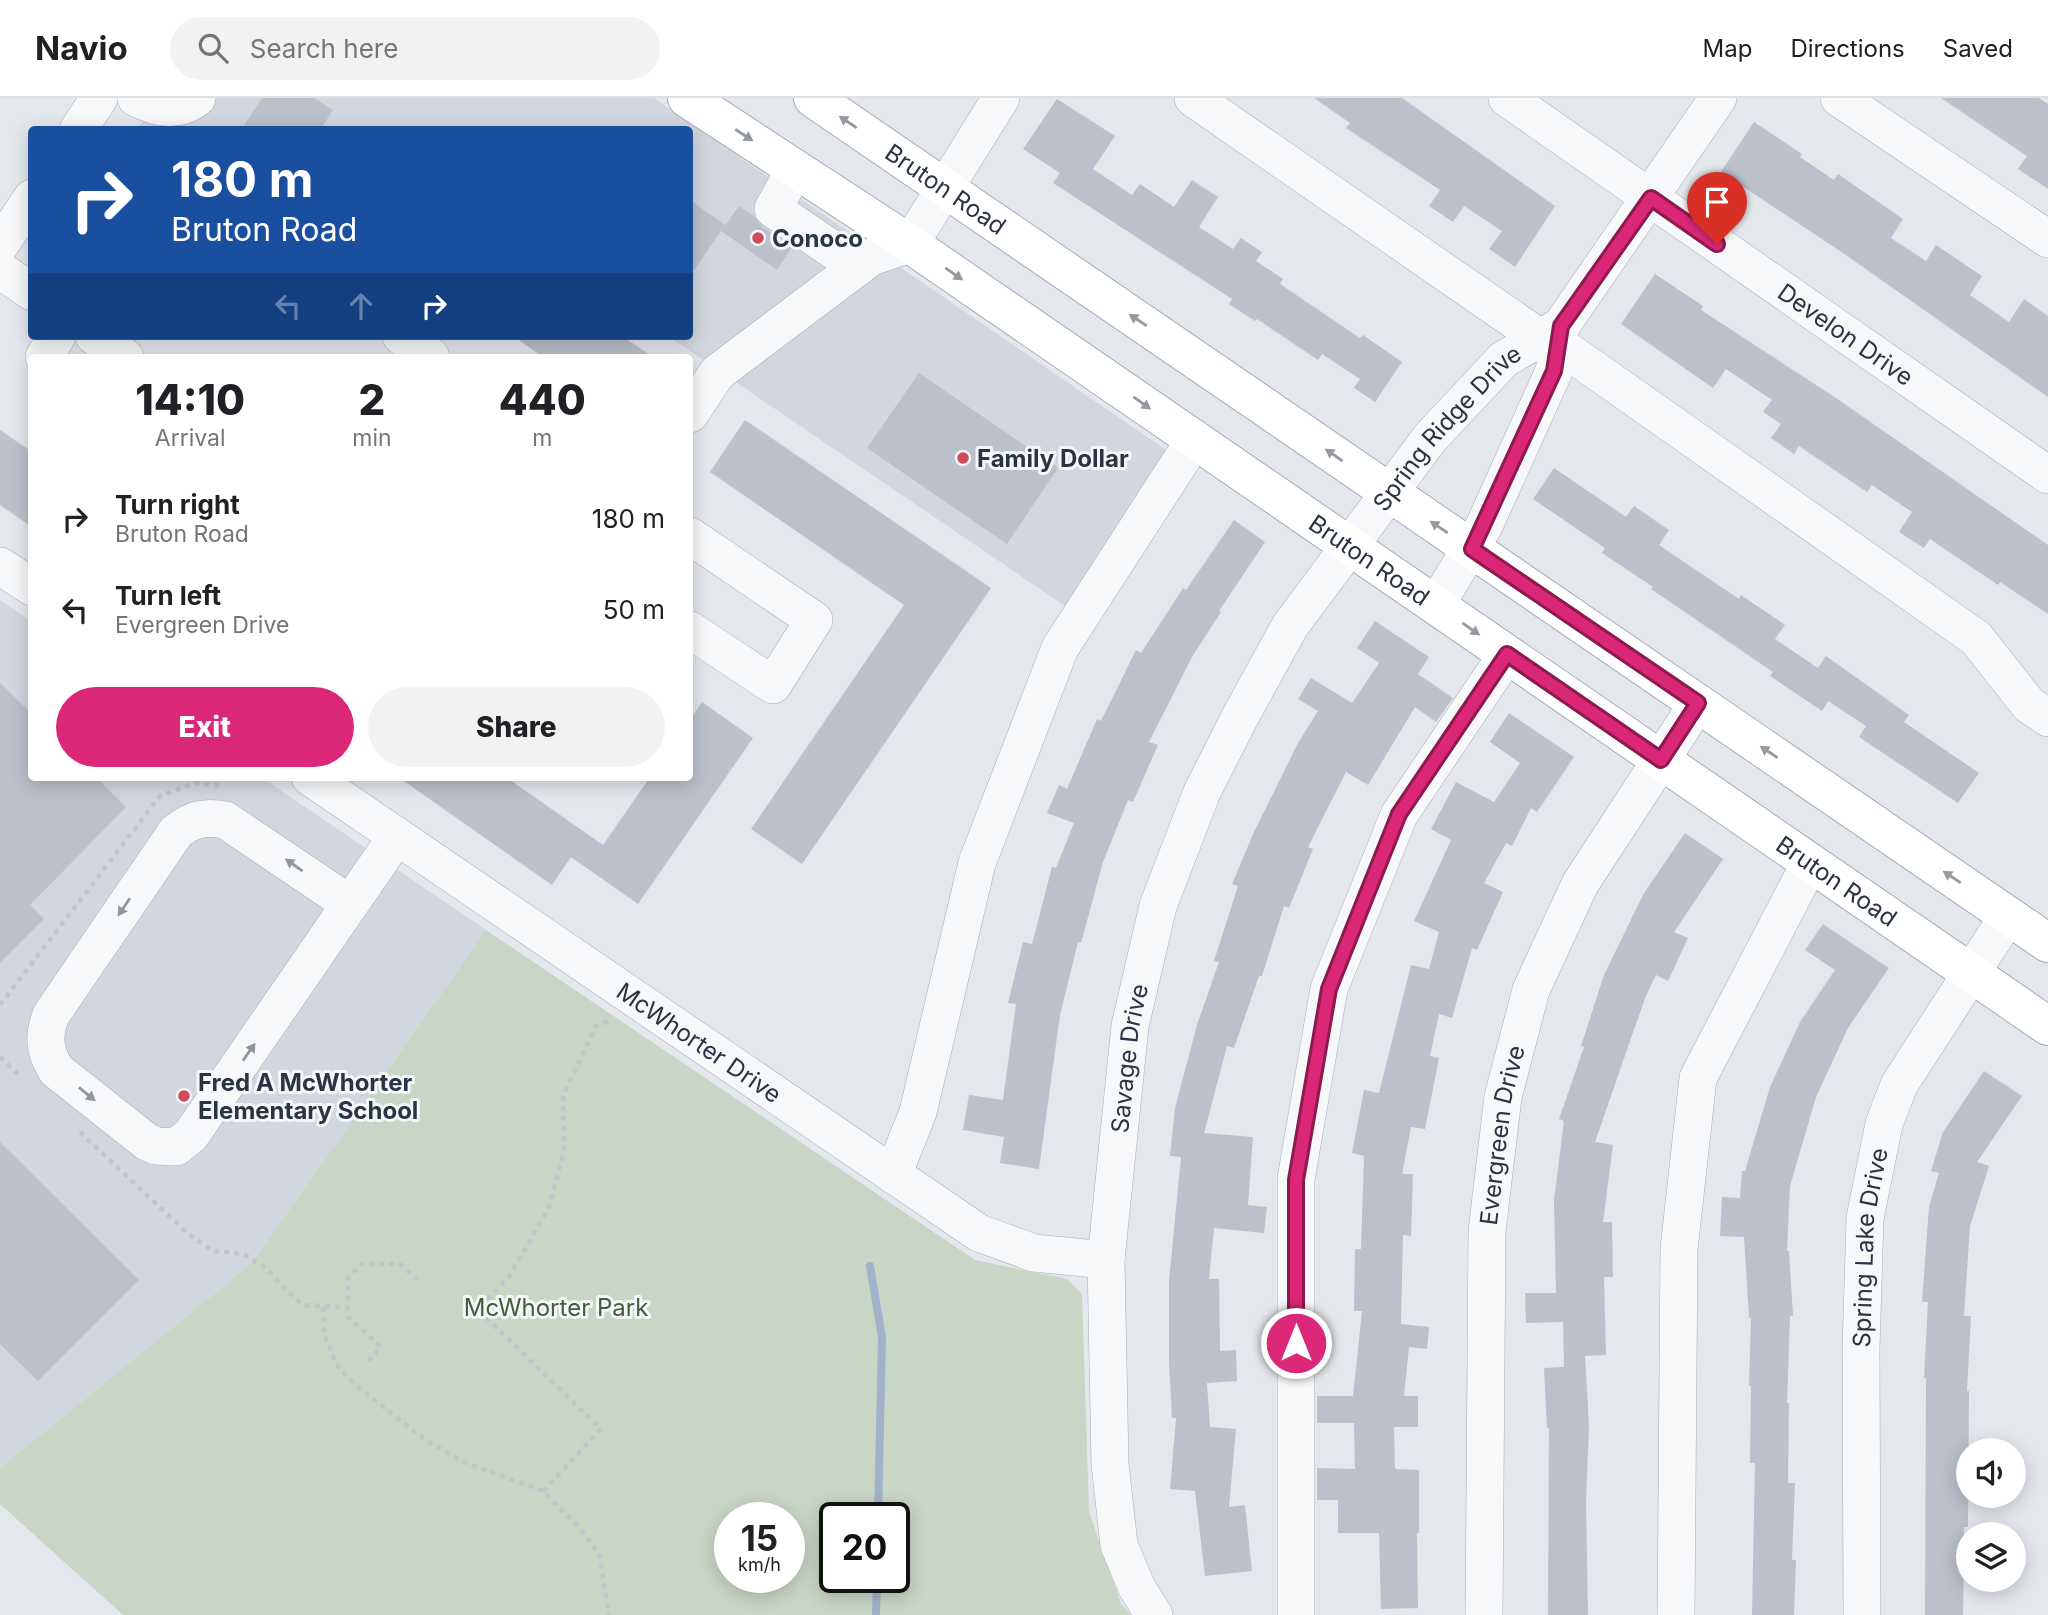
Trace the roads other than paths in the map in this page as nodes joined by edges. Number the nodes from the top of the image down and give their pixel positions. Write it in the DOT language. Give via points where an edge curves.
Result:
graph roads {
  1 [pos="99,98"];
  2 [pos="136,98"];
  3 [pos="197,98"];
  4 [pos="687,98"];
  5 [pos="813,98"];
  6 [pos="1001,98"];
  7 [pos="1193,98"];
  8 [pos="1507,98"];
  9 [pos="1718,98"];
  10 [pos="1839,98"];
  11 [pos="81,126"];
  12 [pos="795,169"];
  13 [pos="945,189"];
  14 [pos="1651,198"];
  15 [pos="28,204"];
  16 [pos="2048,239"];
  17 [pos="910,244"];
  18 [pos="0,245"];
  19 [pos="858,267"];
  20 [pos="0,270"];
  21 [pos="28,289"];
  22 [pos="1553,336"];
  23 [pos="100,340"];
  24 [pos="406,340"];
  25 [pos="121,354"];
  26 [pos="427,354"];
  27 [pos="693,409"];
  28 [pos="1195,439"];
  29 [pos="2048,475"];
  30 [pos="1390,493"];
  31 [pos="693,538"];
  32 [pos="1350,546"];
  33 [pos="1472,549"];
  34 [pos="0,566"];
  35 [pos="28,584"];
  36 [pos="1436,605"];
  37 [pos="693,632"];
  38 [pos="1507,654"];
  39 [pos="1698,703"];
  40 [pos="2048,718"];
  41 [pos="1661,760"];
  42 [pos="316,781"];
  43 [pos="397,836"];
  44 [pos="1810,863"];
  45 [pos="350,904"];
  46 [pos="2008,916"];
  47 [pos="2048,943"];
  48 [pos="1970,972"];
  49 [pos="2048,1026"];
  50 [pos="893,1175"];
  51 [pos="1106,1261"];
  52 [pos="1154,1615"];
  53 [pos="1296,1615"];
  54 [pos="1484,1615"];
  55 [pos="1676,1615"];
  56 [pos="1862,1615"];
  1 -- 11 [label="street"];
  2 -- 3 [label="street" via="156,107 177,108"];
  4 -- 12 [label="main road, Bruton Road, one-way"];
  13 -- 5 [label="main road, Bruton Road, one-way"];
  6 -- 13 [label="street"];
  7 -- 22 [label="street"];
  8 -- 14 [label="street, Develon Drive"];
  9 -- 14 [label="street, Spring Ridge Drive"];
  10 -- 16 [label="street"];
  12 -- 17 [label="main road, Bruton Road"];
  12 -- 19 [label="street" via="773,209"];
  13 -- 17 [label="street"];
  30 -- 13 [label="main road, Bruton Road, one-way"];
  14 -- 22 [label="street, Spring Ridge Drive"];
  14 -- 29 [label="street, Develon Drive"];
  15 -- 18 [label="street"];
  17 -- 19 [label="street" via="871,257"];
  17 -- 28 [label="main road, Bruton Road, one-way"];
  19 -- 27 [label="street" via="717,373"];
  20 -- 21 [label="street"];
  22 -- 30 [label="street, Spring Ridge Drive" via="1504,359 1430,438"];
  22 -- 33 [label="street, Spring Ridge Drive" via="1554,371"];
  22 -- 40 [label="street" via="1976,638 2029,705"];
  23 -- 25 [label="street"];
  24 -- 26 [label="street"];
  28 -- 32 [label="main road, Bruton Road"];
  28 -- 50 [label="street" via="1060,648 977,863 918,1112"];
  30 -- 32 [label="street, Spring Ridge Drive"];
  33 -- 30 [label="main road, Bruton Road, one-way"];
  31 -- 37 [label="street" via="814,620 773,685"];
  32 -- 36 [label="main road, Bruton Road"];
  32 -- 51 [label="street, Savage Drive" via="1290,626 1240,717 1202,792 1158,906 1130,1026"];
  33 -- 36 [label="street, Spring Ridge Drive"];
  33 -- 39 [label="main road, Bruton Road"];
  34 -- 35 [label="street"];
  36 -- 38 [label="main road, Bruton Road, one-way"];
  38 -- 41 [label="main road, Bruton Road"];
  38 -- 53 [label="street" via="1399,814 1329,989 1296,1180"];
  39 -- 41 [label="street, Evergreen Drive"];
  46 -- 39 [label="main road, Bruton Road, one-way"];
  41 -- 44 [label="main road, Bruton Road"];
  41 -- 54 [label="street, Evergreen Drive" via="1580,884 1531,990 1503,1097 1487,1231"];
  42 -- 43 [label="street, McWhorter Drive"];
  43 -- 45 [label="street"];
  43 -- 50 [label="street, McWhorter Drive"];
  44 -- 48 [label="main road, Bruton Road"];
  44 -- 55 [label="street" via="1698,1078 1679,1249"];
  45 -- 45 [label="street, one-way" via="225,820 198,818 186,824 176,832 51,1015 45,1043 49,1057 57,1070 147,1142 176,1147 191,1135"];
  46 -- 47 [label="main road, Bruton Road"];
  46 -- 48 [label="street, Spring Lake Drive"];
  48 -- 49 [label="main road, Bruton Road"];
  48 -- 56 [label="street, Spring Lake Drive" via="1899,1084 1884,1124 1865,1218"];
  50 -- 51 [label="street, McWhorter Drive" via="979,1233 1034,1253"];
  51 -- 52 [label="street, Savage Drive" via="1110,1464 1119,1545"];
}
